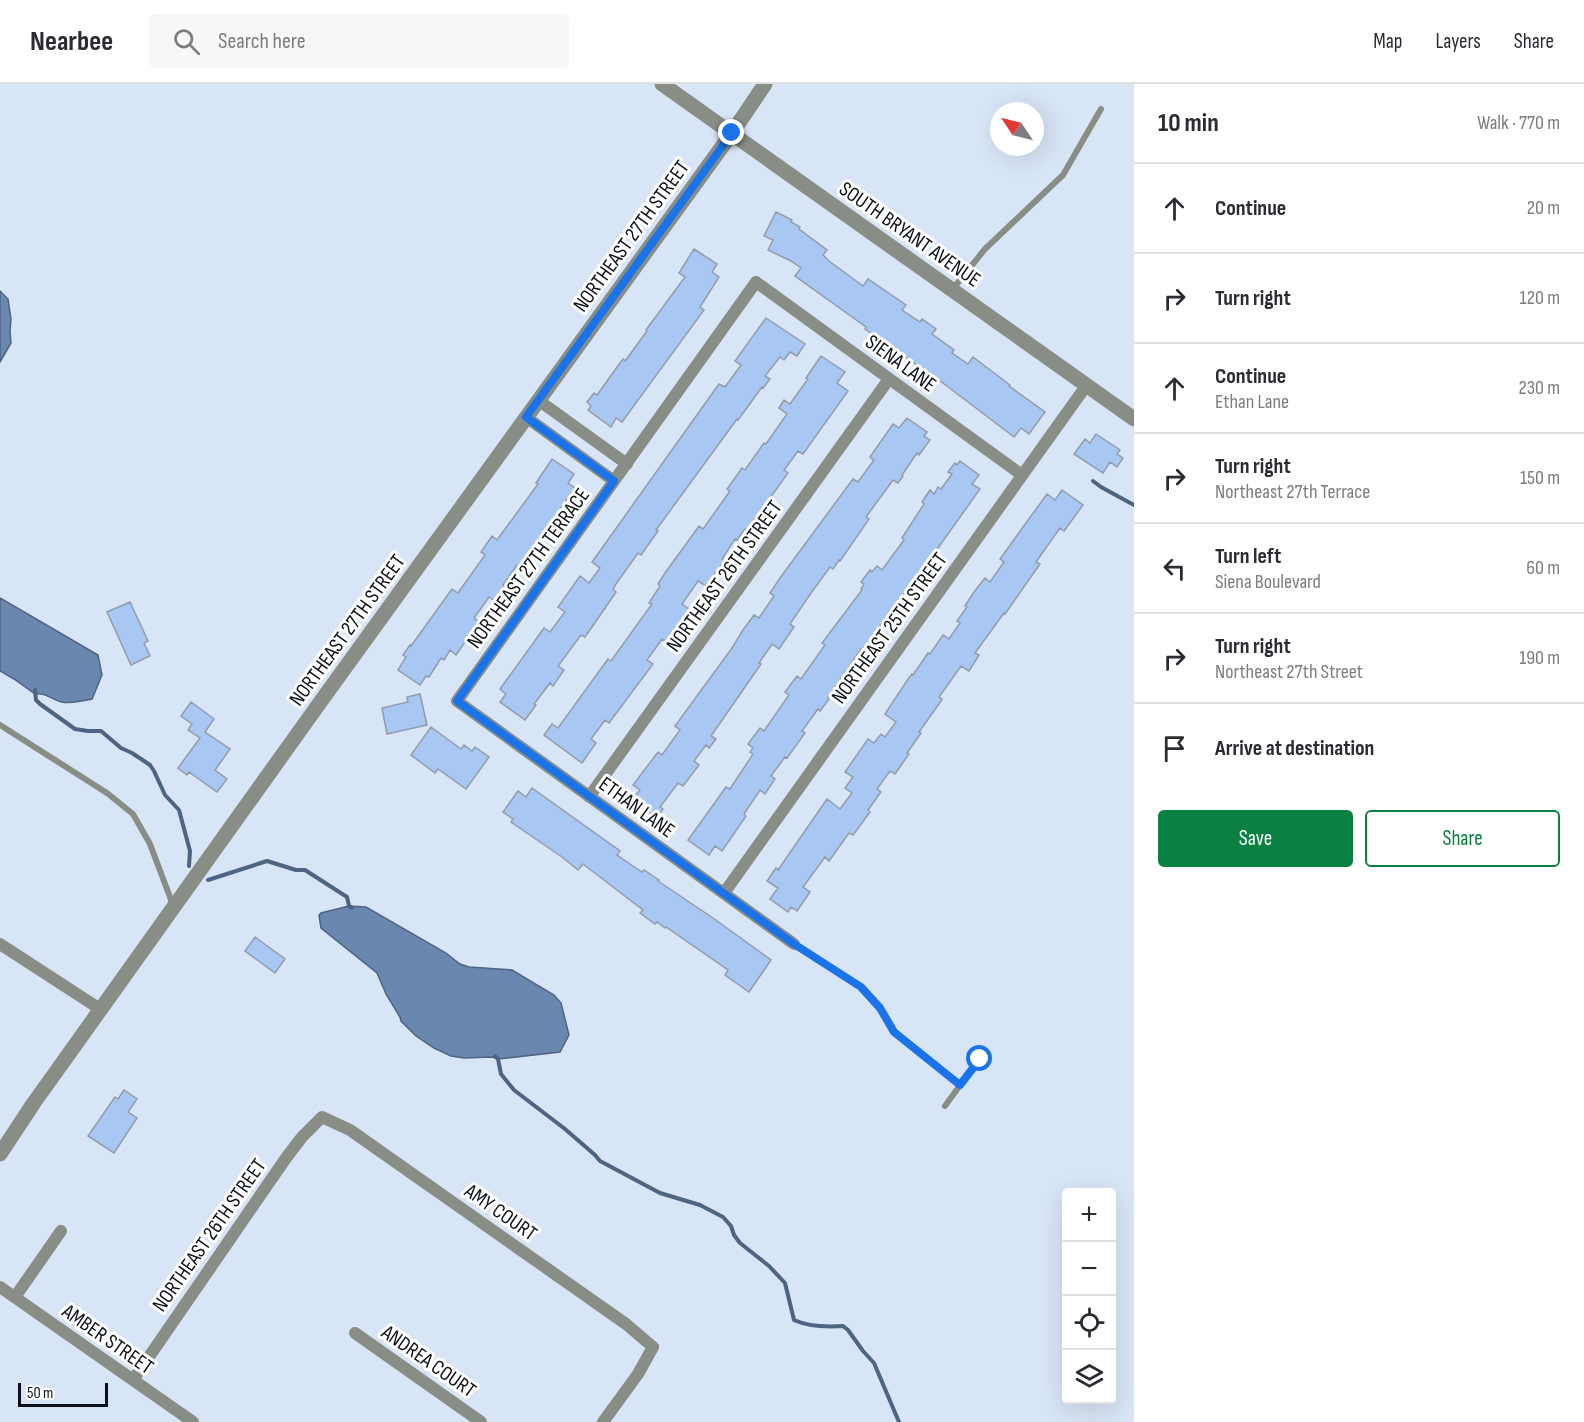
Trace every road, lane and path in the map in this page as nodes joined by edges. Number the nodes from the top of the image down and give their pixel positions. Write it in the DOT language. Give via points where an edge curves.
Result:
graph roads {
  1 [pos="662,84"];
  2 [pos="765,84"];
  3 [pos="1101,109"];
  4 [pos="732,133"];
  5 [pos="756,282"];
  6 [pos="952,290"];
  7 [pos="889,379"];
  8 [pos="1086,386"];
  9 [pos="538,400"];
  10 [pos="526,417"];
  11 [pos="1134,419"];
  12 [pos="627,464"];
  13 [pos="1022,475"];
  14 [pos="614,481"];
  15 [pos="457,701"];
  16 [pos="0,725"];
  17 [pos="589,797"];
  18 [pos="723,893"];
  19 [pos="174,908"];
  20 [pos="0,944"];
  21 [pos="794,944"];
  22 [pos="100,1009"];
  23 [pos="980,1059"];
  24 [pos="960,1085"];
  25 [pos="945,1106"];
  26 [pos="322,1117"];
  27 [pos="0,1154"];
  28 [pos="61,1231"];
  29 [pos="0,1287"];
  30 [pos="15,1297"];
  31 [pos="355,1333"];
  32 [pos="133,1380"];
  33 [pos="193,1422"];
  34 [pos="482,1422"];
  35 [pos="603,1422"];
  1 -- 4 [label="street, SOUTH BRYANT AVENUE"];
  2 -- 4 [label="street, NORTHEAST 27TH STREET"];
  3 -- 6 [label="lane" via="1063,176 985,249"];
  4 -- 6 [label="street, SOUTH BRYANT AVENUE"];
  4 -- 9 [label="street, NORTHEAST 27TH STREET"];
  5 -- 7 [label="street, SIENA LANE"];
  5 -- 12 [label="street, NORTHEAST 27TH TERRACE"];
  6 -- 8 [label="street, SOUTH BRYANT AVENUE"];
  7 -- 13 [label="street, SIENA LANE"];
  7 -- 17 [label="street, NORTHEAST 26TH STREET"];
  8 -- 11 [label="street, SOUTH BRYANT AVENUE"];
  8 -- 13 [label="street, NORTHEAST 25TH STREET"];
  9 -- 10 [label="street, NORTHEAST 27TH STREET"];
  9 -- 12 [label="street"];
  10 -- 14 [label="street"];
  10 -- 19 [label="street, NORTHEAST 27TH STREET"];
  12 -- 14 [label="street, NORTHEAST 27TH TERRACE"];
  13 -- 18 [label="street, NORTHEAST 25TH STREET"];
  14 -- 15 [label="street, NORTHEAST 27TH TERRACE"];
  15 -- 17 [label="street, ETHAN LANE"];
  16 -- 19 [label="lane" via="99,787 134,814"];
  17 -- 18 [label="street, ETHAN LANE"];
  18 -- 21 [label="street, ETHAN LANE"];
  19 -- 22 [label="street, NORTHEAST 27TH STREET"];
  20 -- 22 [label="street"];
  21 -- 24 [label="lane" via="861,987 894,1032"];
  22 -- 27 [label="street, NORTHEAST 27TH STREET"];
  23 -- 24 [label="lane"];
  24 -- 25 [label="lane"];
  26 -- 32 [label="street, NORTHEAST 26TH STREET" via="286,1158"];
  26 -- 35 [label="street, AMY COURT" via="350,1130 626,1324 652,1347 638,1374"];
  28 -- 30 [label="street"];
  29 -- 30 [label="street, AMBER STREET"];
  30 -- 32 [label="street, AMBER STREET"];
  31 -- 34 [label="street, ANDREA COURT"];
  32 -- 33 [label="street, AMBER STREET"];
}
